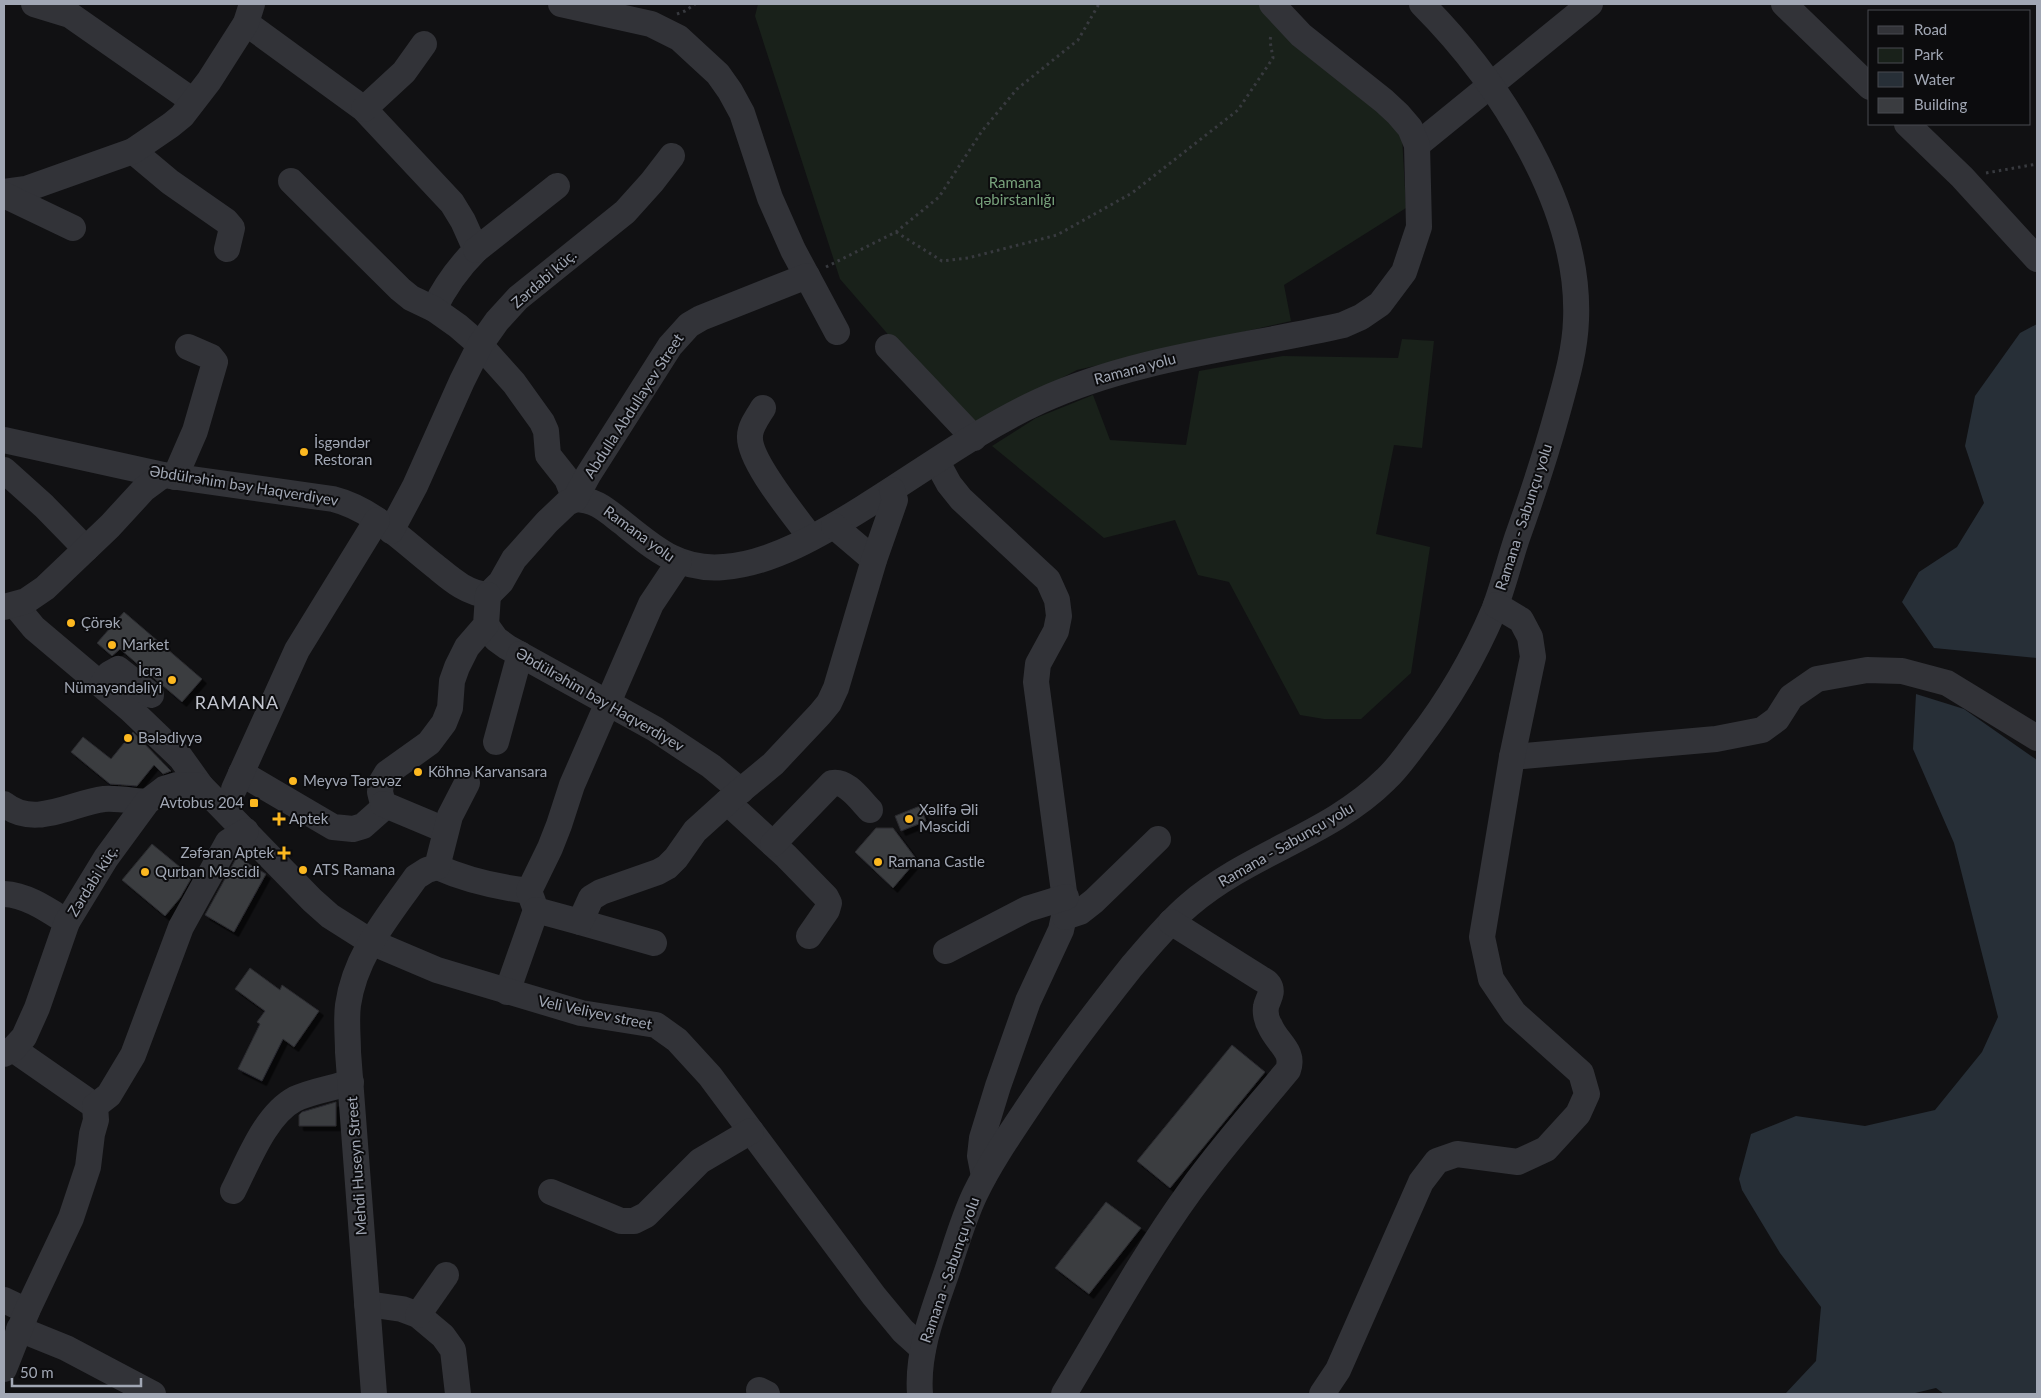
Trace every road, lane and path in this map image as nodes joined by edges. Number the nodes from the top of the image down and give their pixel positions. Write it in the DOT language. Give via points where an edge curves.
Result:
graph roads {
  1 [pos="34,4"];
  2 [pos="562,4"];
  3 [pos="1099,4"];
  4 [pos="1422,4"];
  5 [pos="1590,4"];
  6 [pos="1784,4"];
  7 [pos="72,9"];
  8 [pos="1276,9"];
  9 [pos="249,14"];
  10 [pos="424,44"];
  11 [pos="1491,83"];
  12 [pos="1868,85"];
  13 [pos="193,101"];
  14 [pos="364,109"];
  15 [pos="1908,125"];
  16 [pos="1417,145"];
  17 [pos="133,151"];
  18 [pos="672,156"];
  19 [pos="2037,164"];
  20 [pos="1962,177"];
  21 [pos="292,181"];
  22 [pos="557,186"];
  23 [pos="4,193"];
  24 [pos="73,228"];
  25 [pos="896,232"];
  26 [pos="227,249"];
  27 [pos="476,250"];
  28 [pos="2037,259"];
  29 [pos="807,276"];
  30 [pos="434,309"];
  31 [pos="837,332"];
  32 [pos="480,346"];
  33 [pos="188,347"];
  34 [pos="888,347"];
  35 [pos="762,408"];
  36 [pos="974,438"];
  37 [pos="4,440"];
  38 [pos="937,462"];
  39 [pos="4,470"];
  40 [pos="169,476"];
  41 [pos="892,490"];
  42 [pos="575,499"];
  43 [pos="384,525"];
  44 [pos="834,526"];
  45 [pos="811,538"];
  46 [pos="86,549"];
  47 [pos="874,560"];
  48 [pos="679,562"];
  49 [pos="488,595"];
  50 [pos="1496,605"];
  51 [pos="9,606"];
  52 [pos="486,625"];
  53 [pos="520,654"];
  54 [pos="102,685"];
  55 [pos="152,695"];
  56 [pos="609,703"];
  57 [pos="2037,738"];
  58 [pos="496,742"];
  59 [pos="1512,757"];
  60 [pos="467,783"];
  61 [pos="201,786"];
  62 [pos="734,797"];
  63 [pos="147,802"];
  64 [pos="4,804"];
  65 [pos="238,804"];
  66 [pos="383,804"];
  67 [pos="870,810"];
  68 [pos="446,830"];
  69 [pos="1158,839"];
  70 [pos="773,844"];
  71 [pos="437,867"];
  72 [pos="4,894"];
  73 [pos="532,900"];
  74 [pos="1065,907"];
  75 [pos="67,922"];
  76 [pos="580,922"];
  77 [pos="1171,922"];
  78 [pos="809,936"];
  79 [pos="371,942"];
  80 [pos="654,943"];
  81 [pos="946,951"];
  82 [pos="507,992"];
  83 [pos="8,1052"];
  84 [pos="351,1082"];
  85 [pos="95,1106"];
  86 [pos="751,1131"];
  87 [pos="984,1176"];
  88 [pos="234,1191"];
  89 [pos="551,1192"];
  90 [pos="446,1274"];
  91 [pos="4,1300"];
  92 [pos="366,1304"];
  93 [pos="418,1315"];
  94 [pos="23,1320"];
  95 [pos="923,1349"];
  96 [pos="4,1368"];
  97 [pos="153,1394"];
  98 [pos="374,1394"];
  99 [pos="458,1394"];
  100 [pos="920,1394"];
  101 [pos="1064,1394"];
  102 [pos="1322,1394"];
  1 -- 7 [label="street"];
  2 -- 29 [label="street" via="651,24 679,38 718,74 742,113 770,198"];
  3 -- 25 [label="path" via="1078,40 1017,89 982,131 939,197"];
  4 -- 11 [label="street, Ramana - Sabunçu yolu"];
  5 -- 11 [label="street"];
  6 -- 12 [label="street"];
  7 -- 13 [label="street"];
  8 -- 16 [label="street, Ramana yolu" via="1301,35 1384,101 1410,128"];
  8 -- 25 [label="path" via="1270,42 1273,58 1238,110 1132,193 1057,235 968,258 942,261"];
  9 -- 13 [label="street" via="209,81"];
  9 -- 14 [label="street"];
  10 -- 14 [label="street" via="404,72"];
  11 -- 16 [label="street"];
  11 -- 50 [label="street, Ramana - Sabunçu yolu" via="1544,180 1564,229 1574,276 1576,321 1569,370 1547,449"];
  13 -- 17 [label="street" via="182,116"];
  14 -- 27 [label="street" via="452,203"];
  15 -- 20 [label="street"];
  16 -- 36 [label="street, Ramana yolu" via="1419,227 1404,272 1374,308 1343,325 1166,360 1113,374 1042,400"];
  17 -- 23 [label="street" via="26,189"];
  17 -- 26 [label="street" via="164,178 226,221 232,228"];
  18 -- 32 [label="street, Zərdabi küç." via="625,212 518,298"];
  19 -- 20 [label="path"];
  20 -- 28 [label="street"];
  21 -- 30 [label="street" via="400,290"];
  22 -- 27 [label="street"];
  23 -- 24 [label="street"];
  25 -- 29 [label="path"];
  27 -- 30 [label="street" via="443,289"];
  29 -- 31 [label="street"];
  29 -- 42 [label="street, Abdulla Abdullayev Street" via="689,325 670,346"];
  30 -- 32 [label="street"];
  32 -- 42 [label="street" via="514,383 542,422 548,455 567,478"];
  32 -- 43 [label="street, Zərdabi küç." via="415,486"];
  33 -- 40 [label="street" via="211,357 214,362 195,431"];
  34 -- 36 [label="street"];
  35 -- 45 [label="street" via="750,435 751,449 766,477"];
  36 -- 38 [label="street, Ramana yolu"];
  37 -- 40 [label="street, Əbdülrəhim bəy Haqverdiyev"];
  38 -- 41 [label="street, Ramana yolu"];
  38 -- 74 [label="street" via="961,499 1048,580 1057,600 1059,616 1056,630 1038,664 1036,682"];
  39 -- 46 [label="street"];
  40 -- 43 [label="street, Əbdülrəhim bəy Haqverdiyev" via="333,499 357,507"];
  40 -- 46 [label="street" via="144,489"];
  41 -- 44 [label="street, Ramana yolu"];
  41 -- 47 [label="street" via="895,500"];
  42 -- 48 [label="street, Ramana yolu" via="588,500 600,506 650,545"];
  42 -- 49 [label="street" via="547,522"];
  43 -- 49 [label="street, Əbdülrəhim bəy Haqverdiyev" via="454,582 472,592"];
  43 -- 65 [label="street, Zərdabi küç." via="297,650"];
  44 -- 45 [label="street, Ramana yolu"];
  44 -- 47 [label="street"];
  45 -- 48 [label="street, Ramana yolu" via="742,565 723,568"];
  46 -- 51 [label="street" via="45,588 26,601"];
  47 -- 62 [label="street" via="829,704 773,764"];
  48 -- 56 [label="street" via="651,604"];
  49 -- 52 [label="street"];
  50 -- 59 [label="street" via="1521,620 1530,637 1533,657"];
  50 -- 77 [label="street, Ramana - Sabunçu yolu" via="1455,687 1389,776 1338,818 1236,871"];
  51 -- 54 [label="street"];
  52 -- 53 [label="street, Əbdülrəhim bəy Haqverdiyev" via="496,639"];
  52 -- 66 [label="street" via="467,647 457,667 444,723 429,743 387,773 381,783"];
  53 -- 56 [label="street, Əbdülrəhim bəy Haqverdiyev"];
  53 -- 58 [label="street"];
  54 -- 55 [label="street" via="109,674 118,669"];
  54 -- 61 [label="street" via="181,758"];
  56 -- 62 [label="street, Əbdülrəhim bəy Haqverdiyev" via="711,766"];
  56 -- 73 [label="street" via="572,785"];
  57 -- 59 [label="street" via="1947,683 1902,671 1867,670 1817,679 1791,697 1777,719 1762,730 1716,739"];
  59 -- 102 [label="street" via="1482,937 1491,980 1514,1013 1581,1074 1587,1094 1578,1114 1546,1150 1518,1162 1456,1154 1437,1161 1421,1182 1338,1370"];
  60 -- 68 [label="street"];
  61 -- 63 [label="street, Zərdabi küç." via="177,784"];
  61 -- 65 [label="street"];
  62 -- 70 [label="street, Əbdülrəhim bəy Haqverdiyev"];
  62 -- 76 [label="street" via="695,831 667,867 591,898"];
  63 -- 64 [label="street" via="103,799 46,815 23,813"];
  63 -- 75 [label="street, Zərdabi küç." via="106,858"];
  65 -- 66 [label="street" via="353,829 363,826 381,810"];
  65 -- 79 [label="street, Veli Veliyev street" via="312,900 330,916"];
  65 -- 85 [label="street" via="228,842 181,927 133,1055 109,1095"];
  66 -- 68 [label="street"];
  67 -- 70 [label="street" via="846,786 832,783"];
  68 -- 71 [label="street"];
  69 -- 74 [label="street" via="1080,912"];
  70 -- 78 [label="street, Əbdülrəhim bəy Haqverdiyev" via="829,903"];
  71 -- 73 [label="street"];
  71 -- 79 [label="street, Mehdi Huseyn Street" via="416,877"];
  72 -- 75 [label="street" via="38,904"];
  73 -- 76 [label="street"];
  73 -- 82 [label="street"];
  74 -- 81 [label="street" via="1027,909"];
  74 -- 87 [label="street" via="1061,930 1028,1001 982,1138 980,1156"];
  75 -- 83 [label="street, Zərdabi küç." via="24,1037"];
  76 -- 80 [label="street"];
  77 -- 87 [label="street, Ramana - Sabunçu yolu" via="1078,1035"];
  77 -- 101 [label="street" via="1269,985 1271,993 1266,1016 1270,1028 1290,1056 1290,1064 1218,1153 1156,1240"];
  79 -- 82 [label="street, Veli Veliyev street" via="438,970"];
  79 -- 84 [label="street, Mehdi Huseyn Street" via="354,978 348,1007"];
  82 -- 86 [label="street, Veli Veliyev street" via="599,1017 656,1025 676,1040 710,1076"];
  83 -- 85 [label="street"];
  84 -- 88 [label="street" via="295,1099 279,1112 261,1136"];
  84 -- 92 [label="street, Mehdi Huseyn Street"];
  85 -- 94 [label="street" via="96,1120 88,1166 71,1218"];
  86 -- 89 [label="street" via="700,1161 646,1215 634,1221 621,1221"];
  86 -- 95 [label="street, Veli Veliyev street" via="874,1296"];
  87 -- 95 [label="street, Ramana - Sabunçu yolu" via="967,1214"];
  90 -- 93 [label="street"];
  91 -- 94 [label="street"];
  92 -- 93 [label="street" via="402,1309"];
  92 -- 98 [label="street, Mehdi Huseyn Street"];
  93 -- 99 [label="street" via="442,1336 452,1350"];
  94 -- 96 [label="street"];
  94 -- 97 [label="street" via="66,1348"];
  95 -- 100 [label="street, Ramana - Sabunçu yolu"];
}
